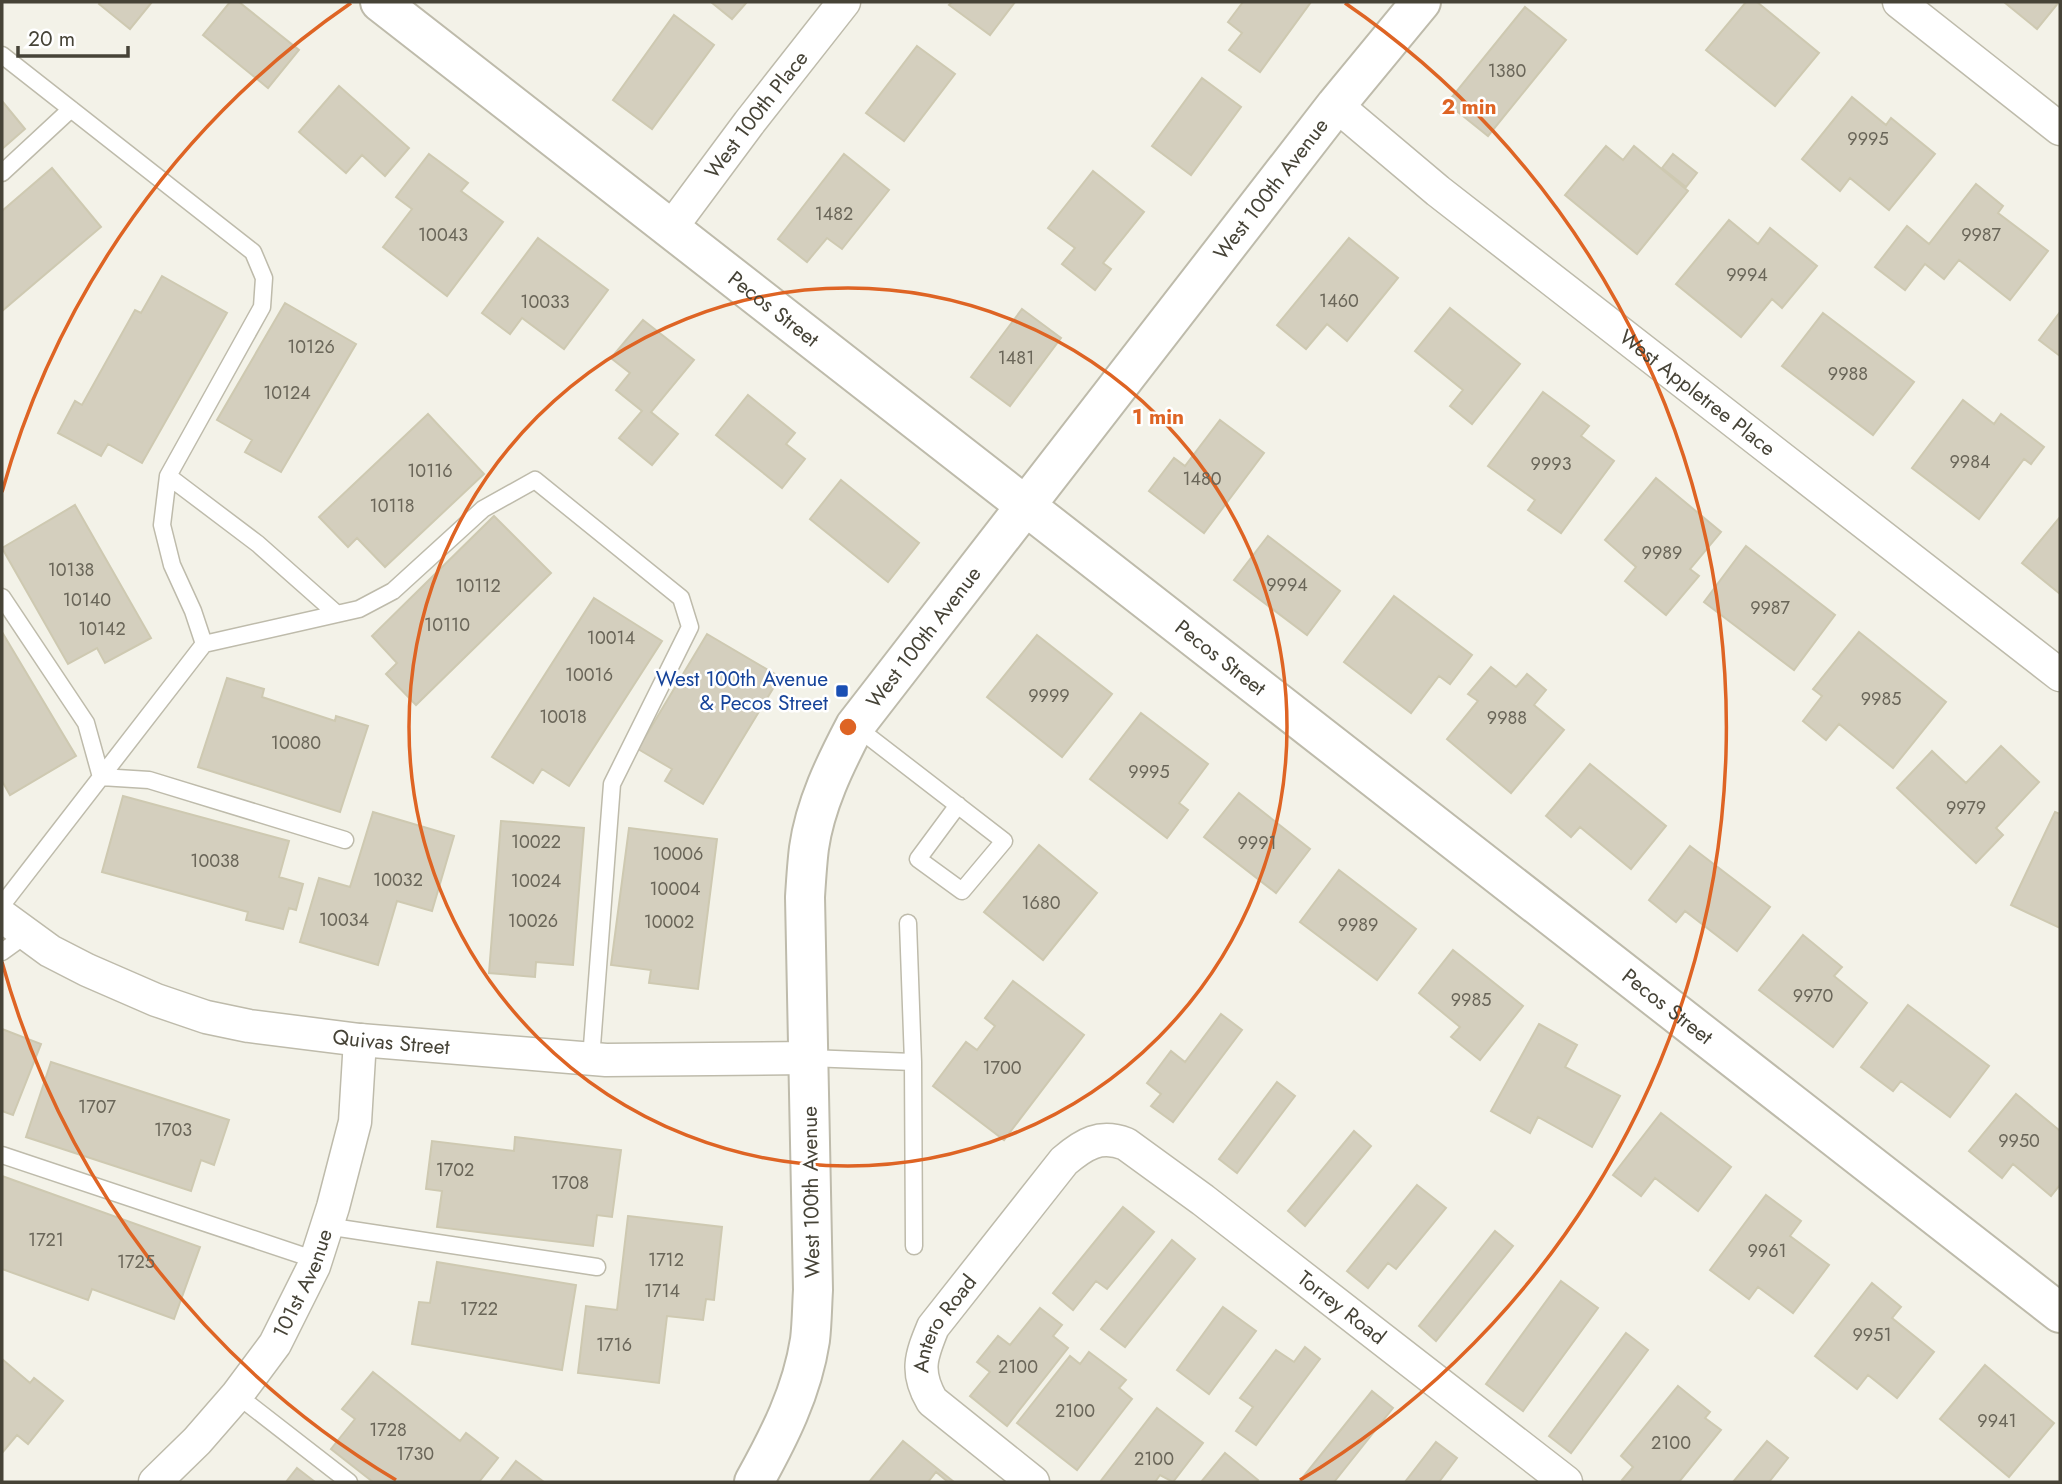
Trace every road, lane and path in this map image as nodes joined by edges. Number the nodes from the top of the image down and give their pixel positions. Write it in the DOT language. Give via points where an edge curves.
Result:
graph roads {
  1 [pos="380,2"];
  2 [pos="844,2"];
  3 [pos="1421,2"];
  4 [pos="1899,2"];
  5 [pos="2,55"];
  6 [pos="1336,105"];
  7 [pos="71,109"];
  8 [pos="2060,129"];
  9 [pos="2,173"];
  10 [pos="671,228"];
  11 [pos="168,476"];
  12 [pos="1027,506"];
  13 [pos="2,597"];
  14 [pos="337,614"];
  15 [pos="204,644"];
  16 [pos="2060,675"];
  17 [pos="855,726"];
  18 [pos="102,777"];
  19 [pos="958,805"];
  20 [pos="345,840"];
  21 [pos="2,905"];
  22 [pos="908,923"];
  23 [pos="10,934"];
  24 [pos="360,1040"];
  25 [pos="808,1058"];
  26 [pos="591,1059"];
  27 [pos="913,1062"];
  28 [pos="1113,1139"];
  29 [pos="2,1155"];
  30 [pos="326,1226"];
  31 [pos="914,1246"];
  32 [pos="316,1260"];
  33 [pos="597,1267"];
  34 [pos="2060,1314"];
  35 [pos="237,1395"];
  36 [pos="155,1482"];
  37 [pos="349,1482"];
  38 [pos="754,1482"];
  39 [pos="1033,1482"];
  40 [pos="1566,1482"];
  1 -- 10 [label="street, Pecos Street"];
  2 -- 10 [label="street, West 100th Place"];
  3 -- 6 [label="street, West 100th Avenue"];
  4 -- 8 [label="street"];
  5 -- 7 [label="lane"];
  6 -- 12 [label="street, West 100th Avenue"];
  6 -- 16 [label="street, West Appletree Place" via="1449,200"];
  7 -- 9 [label="lane"];
  7 -- 11 [label="lane" via="253,252 264,278 262,307"];
  10 -- 12 [label="street, Pecos Street"];
  11 -- 14 [label="lane" via="258,544"];
  11 -- 15 [label="lane" via="162,525 172,565"];
  12 -- 17 [label="street, West 100th Avenue"];
  12 -- 34 [label="street, Pecos Street"];
  13 -- 18 [label="lane" via="86,723"];
  14 -- 15 [label="lane"];
  14 -- 26 [label="lane" via="359,609 393,591 483,509 535,480 681,598 690,627 612,784"];
  15 -- 18 [label="lane"];
  17 -- 19 [label="lane"];
  17 -- 25 [label="street, West 100th Avenue" via="836,762 809,846 805,897"];
  18 -- 20 [label="lane" via="149,780"];
  18 -- 21 [label="lane"];
  19 -- 19 [label="lane" via="1004,841 962,891 918,859"];
  22 -- 27 [label="lane"];
  23 -- 24 [label="street, Quivas Street" via="156,1000 206,1017"];
  24 -- 26 [label="street, Quivas Street"];
  24 -- 30 [label="street, 101st Avenue" via="355,1122"];
  25 -- 26 [label="street, Quivas Street"];
  25 -- 27 [label="lane"];
  25 -- 38 [label="street, West 100th Avenue" via="810,1339 799,1389"];
  27 -- 31 [label="lane"];
  28 -- 39 [label="street, Antero Road" via="1092,1141 1064,1161 933,1327 925,1346 923,1386 932,1401"];
  28 -- 40 [label="street, Torrey Road" via="1203,1200"];
  29 -- 32 [label="lane"];
  30 -- 32 [label="street, 101st Avenue"];
  30 -- 33 [label="lane"];
  32 -- 35 [label="street, 101st Avenue" via="275,1345"];
  35 -- 36 [label="street, 101st Avenue"];
  35 -- 37 [label="lane"];
}
